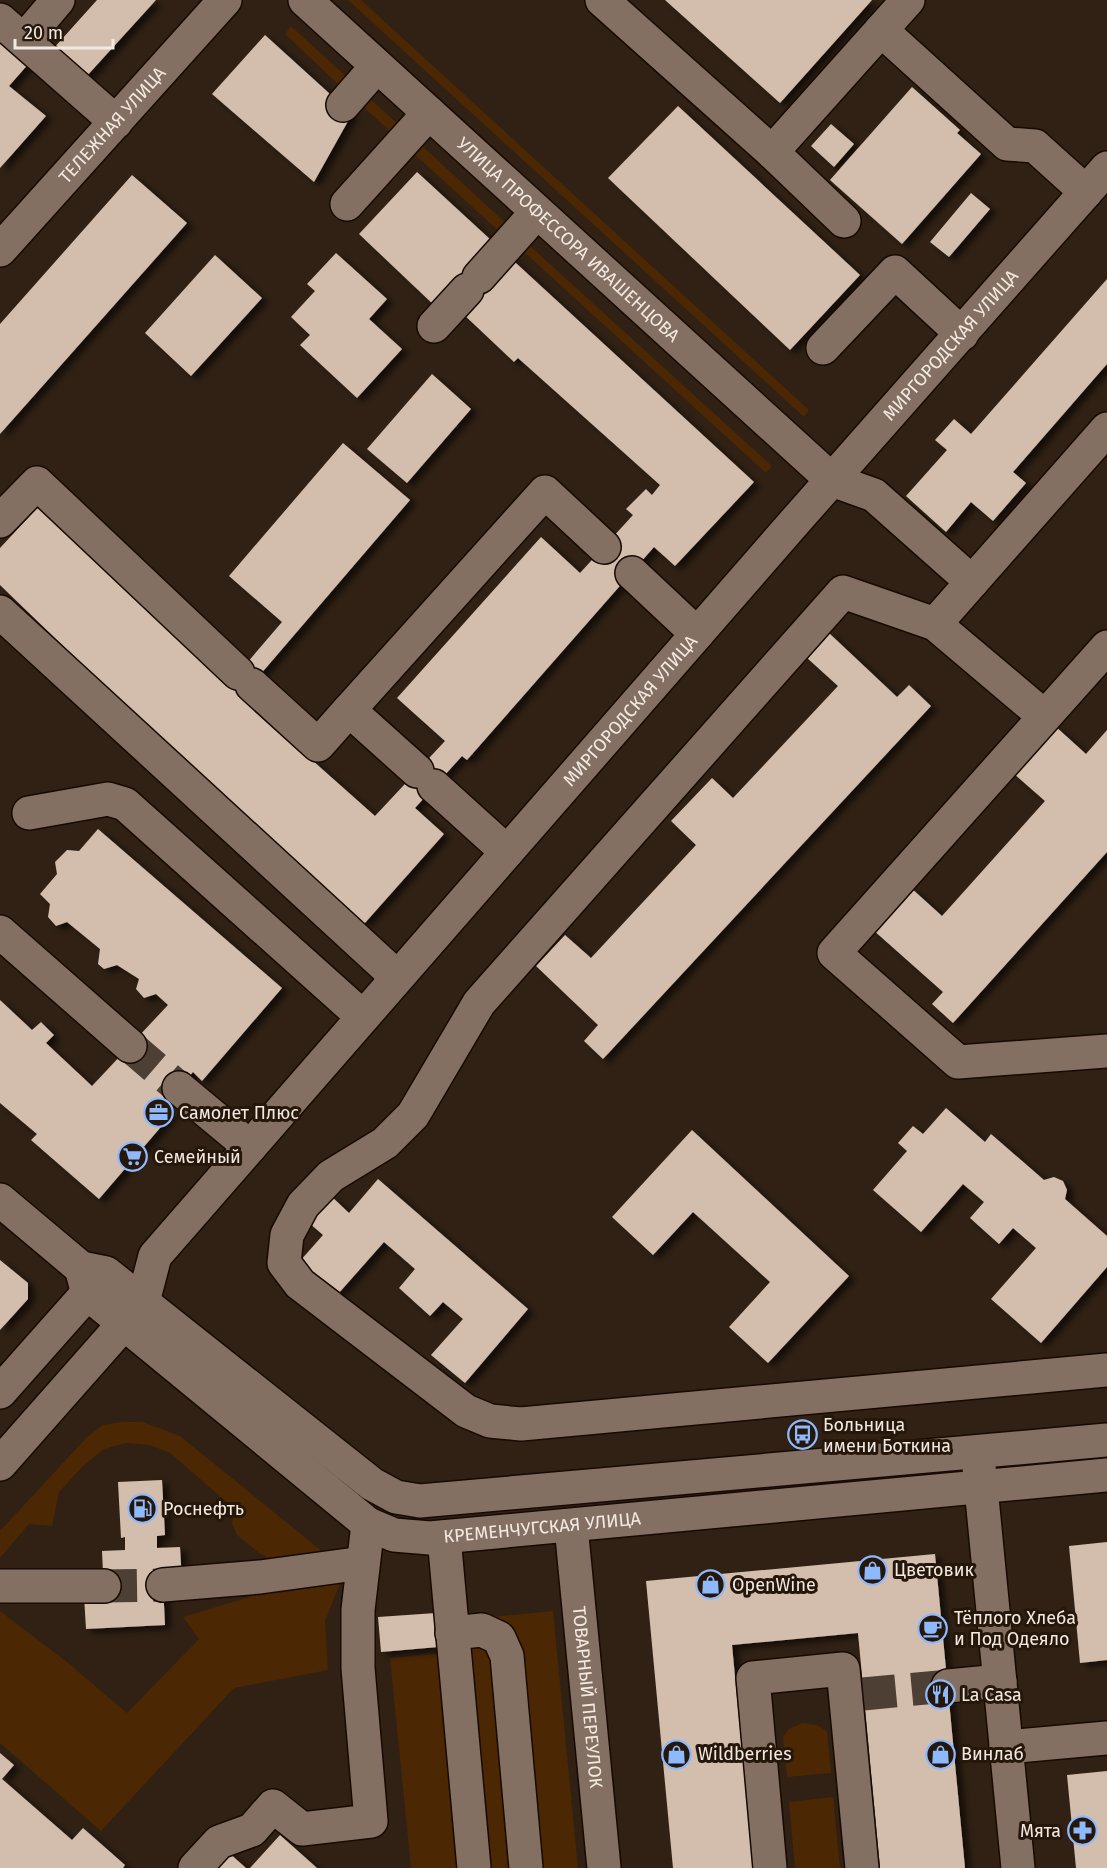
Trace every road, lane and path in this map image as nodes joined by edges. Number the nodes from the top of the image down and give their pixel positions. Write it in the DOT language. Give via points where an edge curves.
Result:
graph roads {
  1 [pos="58,0"];
  2 [pos="225,0"];
  3 [pos="305,0"];
  4 [pos="602,0"];
  5 [pos="908,0"];
  6 [pos="12,30"];
  7 [pos="881,30"];
  8 [pos="377,66"];
  9 [pos="343,105"];
  10 [pos="429,113"];
  11 [pos="116,122"];
  12 [pos="772,152"];
  13 [pos="1107,168"];
  14 [pos="1086,192"];
  15 [pos="347,204"];
  16 [pos="537,212"];
  17 [pos="844,221"];
  18 [pos="0,250"];
  19 [pos="434,326"];
  20 [pos="962,334"];
  21 [pos="823,348"];
  22 [pos="1107,429"];
  23 [pos="832,480"];
  24 [pos="0,521"];
  25 [pos="604,547"];
  26 [pos="632,573"];
  27 [pos="972,582"];
  28 [pos="0,612"];
  29 [pos="935,624"];
  30 [pos="697,634"];
  31 [pos="1107,647"];
  32 [pos="350,710"];
  33 [pos="1044,717"];
  34 [pos="29,813"];
  35 [pos="507,852"];
  36 [pos="0,932"];
  37 [pos="397,977"];
  38 [pos="363,1017"];
  39 [pos="129,1046"];
  40 [pos="1107,1051"];
  41 [pos="178,1089"];
  42 [pos="250,1147"];
  43 [pos="0,1200"];
  44 [pos="155,1256"];
  45 [pos="92,1278"];
  46 [pos="134,1312"];
  47 [pos="1107,1370"];
  48 [pos="0,1392"];
  49 [pos="1107,1440"];
  50 [pos="978,1453"];
  51 [pos="0,1464"];
  52 [pos="1107,1475"];
  53 [pos="981,1488"];
  54 [pos="368,1524"];
  55 [pos="571,1526"];
  56 [pos="444,1537"];
  57 [pos="363,1563"];
  58 [pos="162,1585"];
  59 [pos="0,1586"];
  60 [pos="104,1586"];
  61 [pos="452,1633"];
  62 [pos="1000,1681"];
  63 [pos="948,1686"];
  64 [pos="1107,1738"];
  65 [pos="1006,1747"];
  66 [pos="195,1868"];
  67 [pos="474,1868"];
  68 [pos="526,1868"];
  69 [pos="604,1868"];
  70 [pos="770,1868"];
  71 [pos="862,1868"];
  72 [pos="1018,1868"];
  1 -- 6 [label="street"];
  2 -- 11 [label="street, ТЕЛЕЖНАЯ УЛИЦА"];
  3 -- 8 [label="street, УЛИЦА ПРОФЕССОРА ИВАШЕНЦОВА"];
  4 -- 12 [label="street"];
  5 -- 7 [label="street"];
  6 -- 11 [label="street"];
  7 -- 12 [label="street"];
  7 -- 14 [label="street" via="1007,144 1035,146"];
  8 -- 9 [label="street"];
  8 -- 10 [label="street, УЛИЦА ПРОФЕССОРА ИВАШЕНЦОВА"];
  10 -- 15 [label="street"];
  10 -- 16 [label="street, УЛИЦА ПРОФЕССОРА ИВАШЕНЦОВА"];
  11 -- 18 [label="street, ТЕЛЕЖНАЯ УЛИЦА"];
  12 -- 17 [label="street"];
  13 -- 14 [label="street, МИРГОРОДСКАЯ УЛИЦА"];
  14 -- 20 [label="street, МИРГОРОДСКАЯ УЛИЦА"];
  16 -- 19 [label="street"];
  16 -- 23 [label="street, УЛИЦА ПРОФЕССОРА ИВАШЕНЦОВА"];
  20 -- 21 [label="street" via="895,272"];
  20 -- 23 [label="street, МИРГОРОДСКАЯ УЛИЦА"];
  22 -- 27 [label="street"];
  23 -- 27 [label="street" via="874,495"];
  23 -- 30 [label="street, МИРГОРОДСКАЯ УЛИЦА"];
  24 -- 32 [label="street" via="37,483 318,744"];
  25 -- 32 [label="street" via="545,492"];
  26 -- 30 [label="street"];
  27 -- 29 [label="street"];
  28 -- 37 [label="street"];
  29 -- 33 [label="street"];
  29 -- 47 [label="street" via="843,592 479,1003 413,1115 385,1143 331,1176 303,1205 286,1235 284,1263 300,1284 466,1411 490,1421 521,1424"];
  30 -- 35 [label="street, МИРГОРОДСКАЯ УЛИЦА"];
  31 -- 33 [label="street"];
  32 -- 35 [label="street"];
  33 -- 40 [label="street" via="834,953 958,1062"];
  34 -- 38 [label="street" via="108,799 125,804"];
  35 -- 37 [label="street, МИРГОРОДСКАЯ УЛИЦА"];
  36 -- 39 [label="street"];
  37 -- 38 [label="street, МИРГОРОДСКАЯ УЛИЦА"];
  38 -- 42 [label="street, МИРГОРОДСКАЯ УЛИЦА"];
  41 -- 42 [label="street"];
  42 -- 44 [label="street, МИРГОРОДСКАЯ УЛИЦА"];
  43 -- 45 [label="street, КРЕМЕНЧУГСКАЯ УЛИЦА"];
  44 -- 45 [label="street, МИРГОРОДСКАЯ УЛИЦА"];
  44 -- 46 [label="street, МИРГОРОДСКАЯ УЛИЦА"];
  45 -- 46 [label="street, КРЕМЕНЧУГСКАЯ УЛИЦА"];
  45 -- 48 [label="street, МИРГОРОДСКАЯ УЛИЦА"];
  46 -- 50 [label="street, КРЕМЕНЧУГСКАЯ УЛИЦА" via="372,1484 396,1497 420,1501 459,1499"];
  46 -- 51 [label="street, МИРГОРОДСКАЯ УЛИЦА"];
  46 -- 54 [label="street, КРЕМЕНЧУГСКАЯ УЛИЦА"];
  49 -- 50 [label="street, КРЕМЕНЧУГСКАЯ УЛИЦА"];
  50 -- 53 [label="street"];
  52 -- 53 [label="street, КРЕМЕНЧУГСКАЯ УЛИЦА"];
  53 -- 55 [label="street, КРЕМЕНЧУГСКАЯ УЛИЦА"];
  53 -- 62 [label="street"];
  54 -- 56 [label="street, КРЕМЕНЧУГСКАЯ УЛИЦА" via="394,1535"];
  54 -- 57 [label="street"];
  55 -- 56 [label="street, КРЕМЕНЧУГСКАЯ УЛИЦА"];
  55 -- 69 [label="street, ТОВАРНЫЙ ПЕРЕУЛОК"];
  56 -- 61 [label="street"];
  57 -- 58 [label="street"];
  57 -- 66 [label="street" via="358,1668 371,1821 302,1829 273,1806 252,1830 219,1842"];
  59 -- 60 [label="street"];
  61 -- 67 [label="street"];
  61 -- 68 [label="street" via="482,1630 500,1638 507,1656"];
  62 -- 63 [label="street"];
  62 -- 65 [label="street"];
  64 -- 65 [label="street"];
  65 -- 72 [label="street"];
  70 -- 71 [label="street" via="753,1678 843,1669 854,1695"];
}
